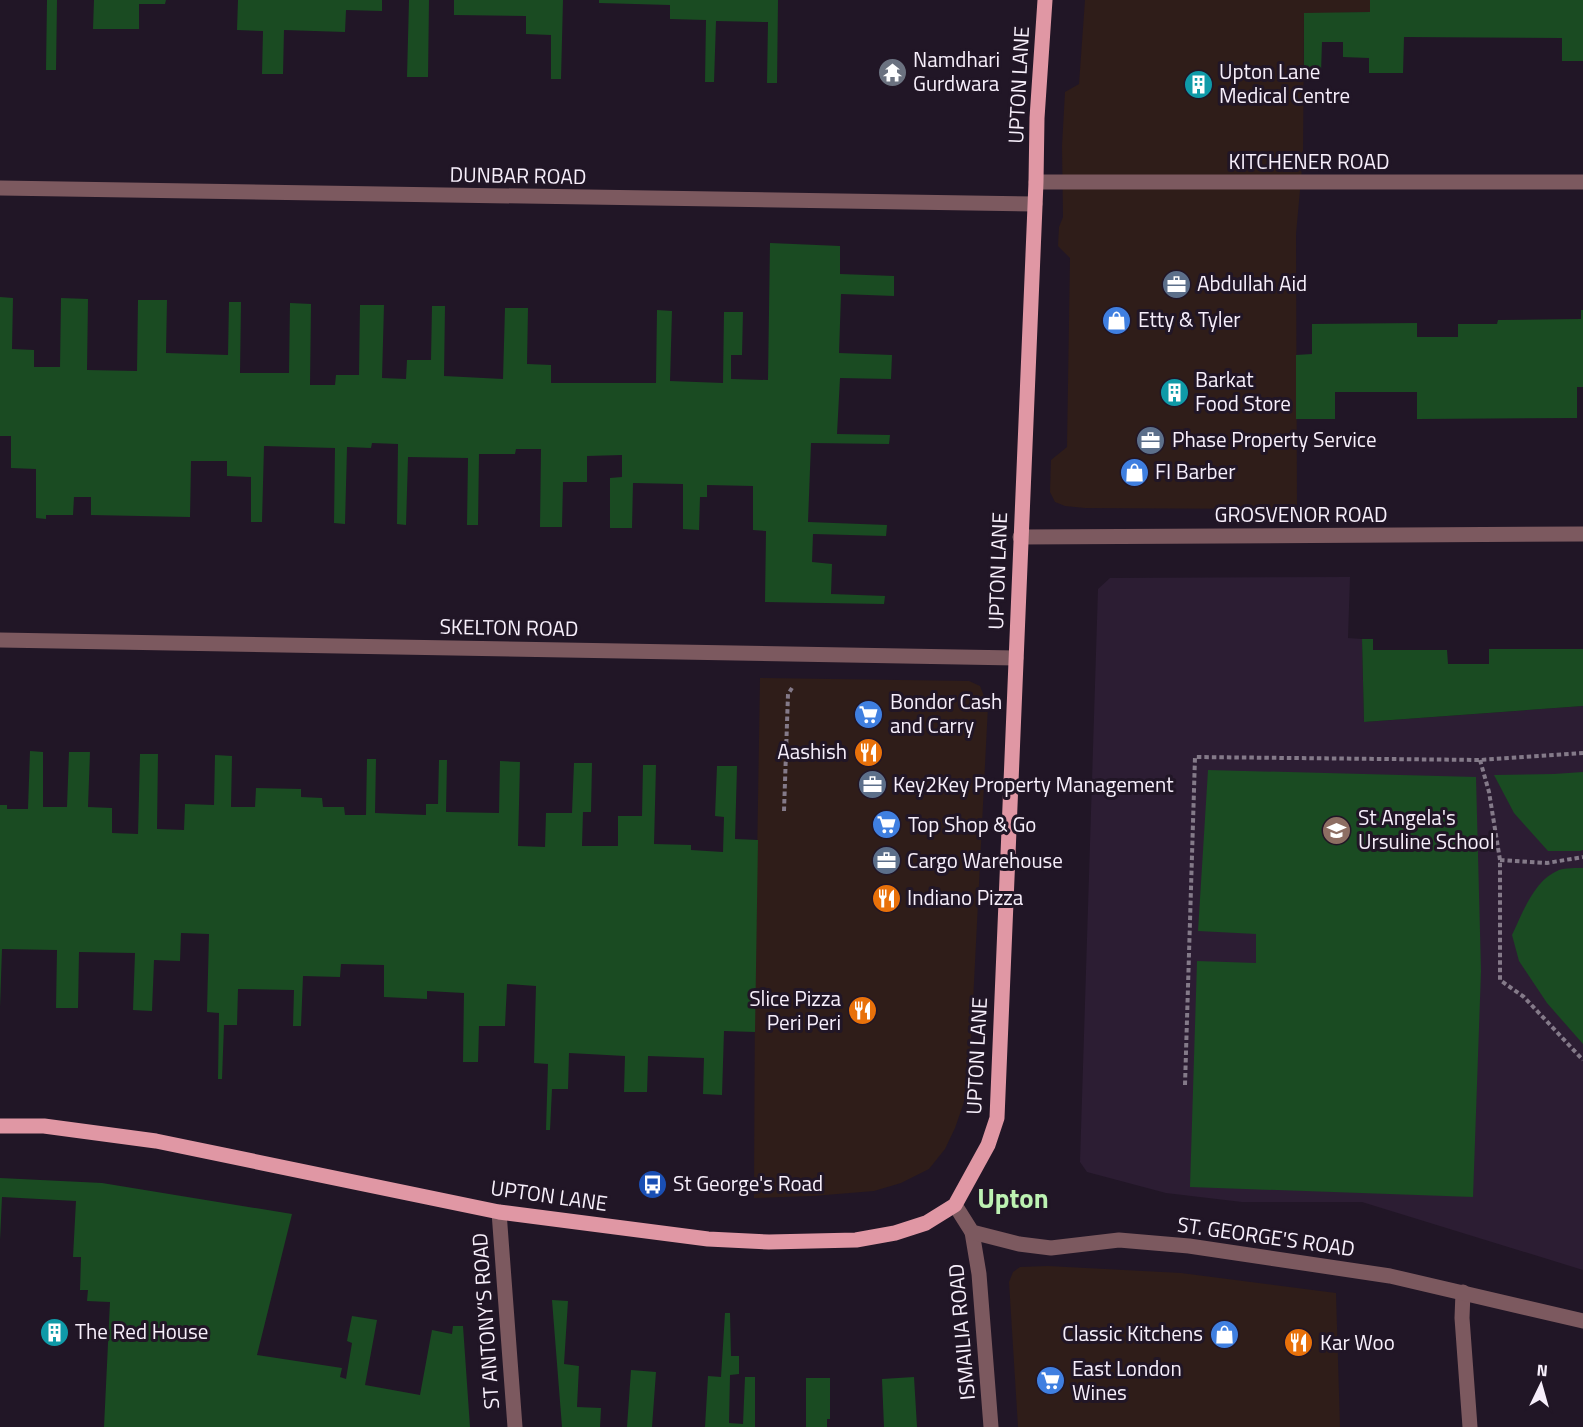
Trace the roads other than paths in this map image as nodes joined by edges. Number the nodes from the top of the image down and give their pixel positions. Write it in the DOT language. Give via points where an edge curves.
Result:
graph roads {
  1 [pos="1045,0"];
  2 [pos="1036,182"];
  3 [pos="1583,182"];
  4 [pos="0,188"];
  5 [pos="1035,204"];
  6 [pos="1583,534"];
  7 [pos="1020,537"];
  8 [pos="0,640"];
  9 [pos="1016,658"];
  10 [pos="0,1126"];
  11 [pos="955,1205"];
  12 [pos="499,1212"];
  13 [pos="972,1233"];
  14 [pos="1463,1292"];
  15 [pos="1583,1321"];
  16 [pos="515,1427"];
  17 [pos="991,1427"];
  18 [pos="1470,1427"];
  1 -- 2 [label="main road, UPTON LANE"];
  2 -- 3 [label="street, KITCHENER ROAD"];
  2 -- 5 [label="main road, UPTON LANE"];
  4 -- 5 [label="street, DUNBAR ROAD"];
  5 -- 7 [label="main road, UPTON LANE"];
  6 -- 7 [label="street, GROSVENOR ROAD"];
  7 -- 9 [label="main road, UPTON LANE"];
  8 -- 9 [label="street, SKELTON ROAD"];
  9 -- 11 [label="main road, UPTON LANE" via="997,1118 988,1145"];
  10 -- 12 [label="main road, UPTON LANE" via="44,1126 156,1141"];
  11 -- 12 [label="main road, UPTON LANE" via="926,1223 895,1233 856,1240 769,1242 708,1239"];
  11 -- 13 [label="street"];
  12 -- 16 [label="street, ST ANTONY'S ROAD"];
  13 -- 14 [label="street, ST. GEORGE'S ROAD" via="1051,1248 1119,1240 1190,1246 1390,1276"];
  13 -- 17 [label="street, ISMAILIA ROAD"];
  14 -- 15 [label="street, ST. GEORGE'S ROAD"];
  14 -- 18 [label="street"];
}
